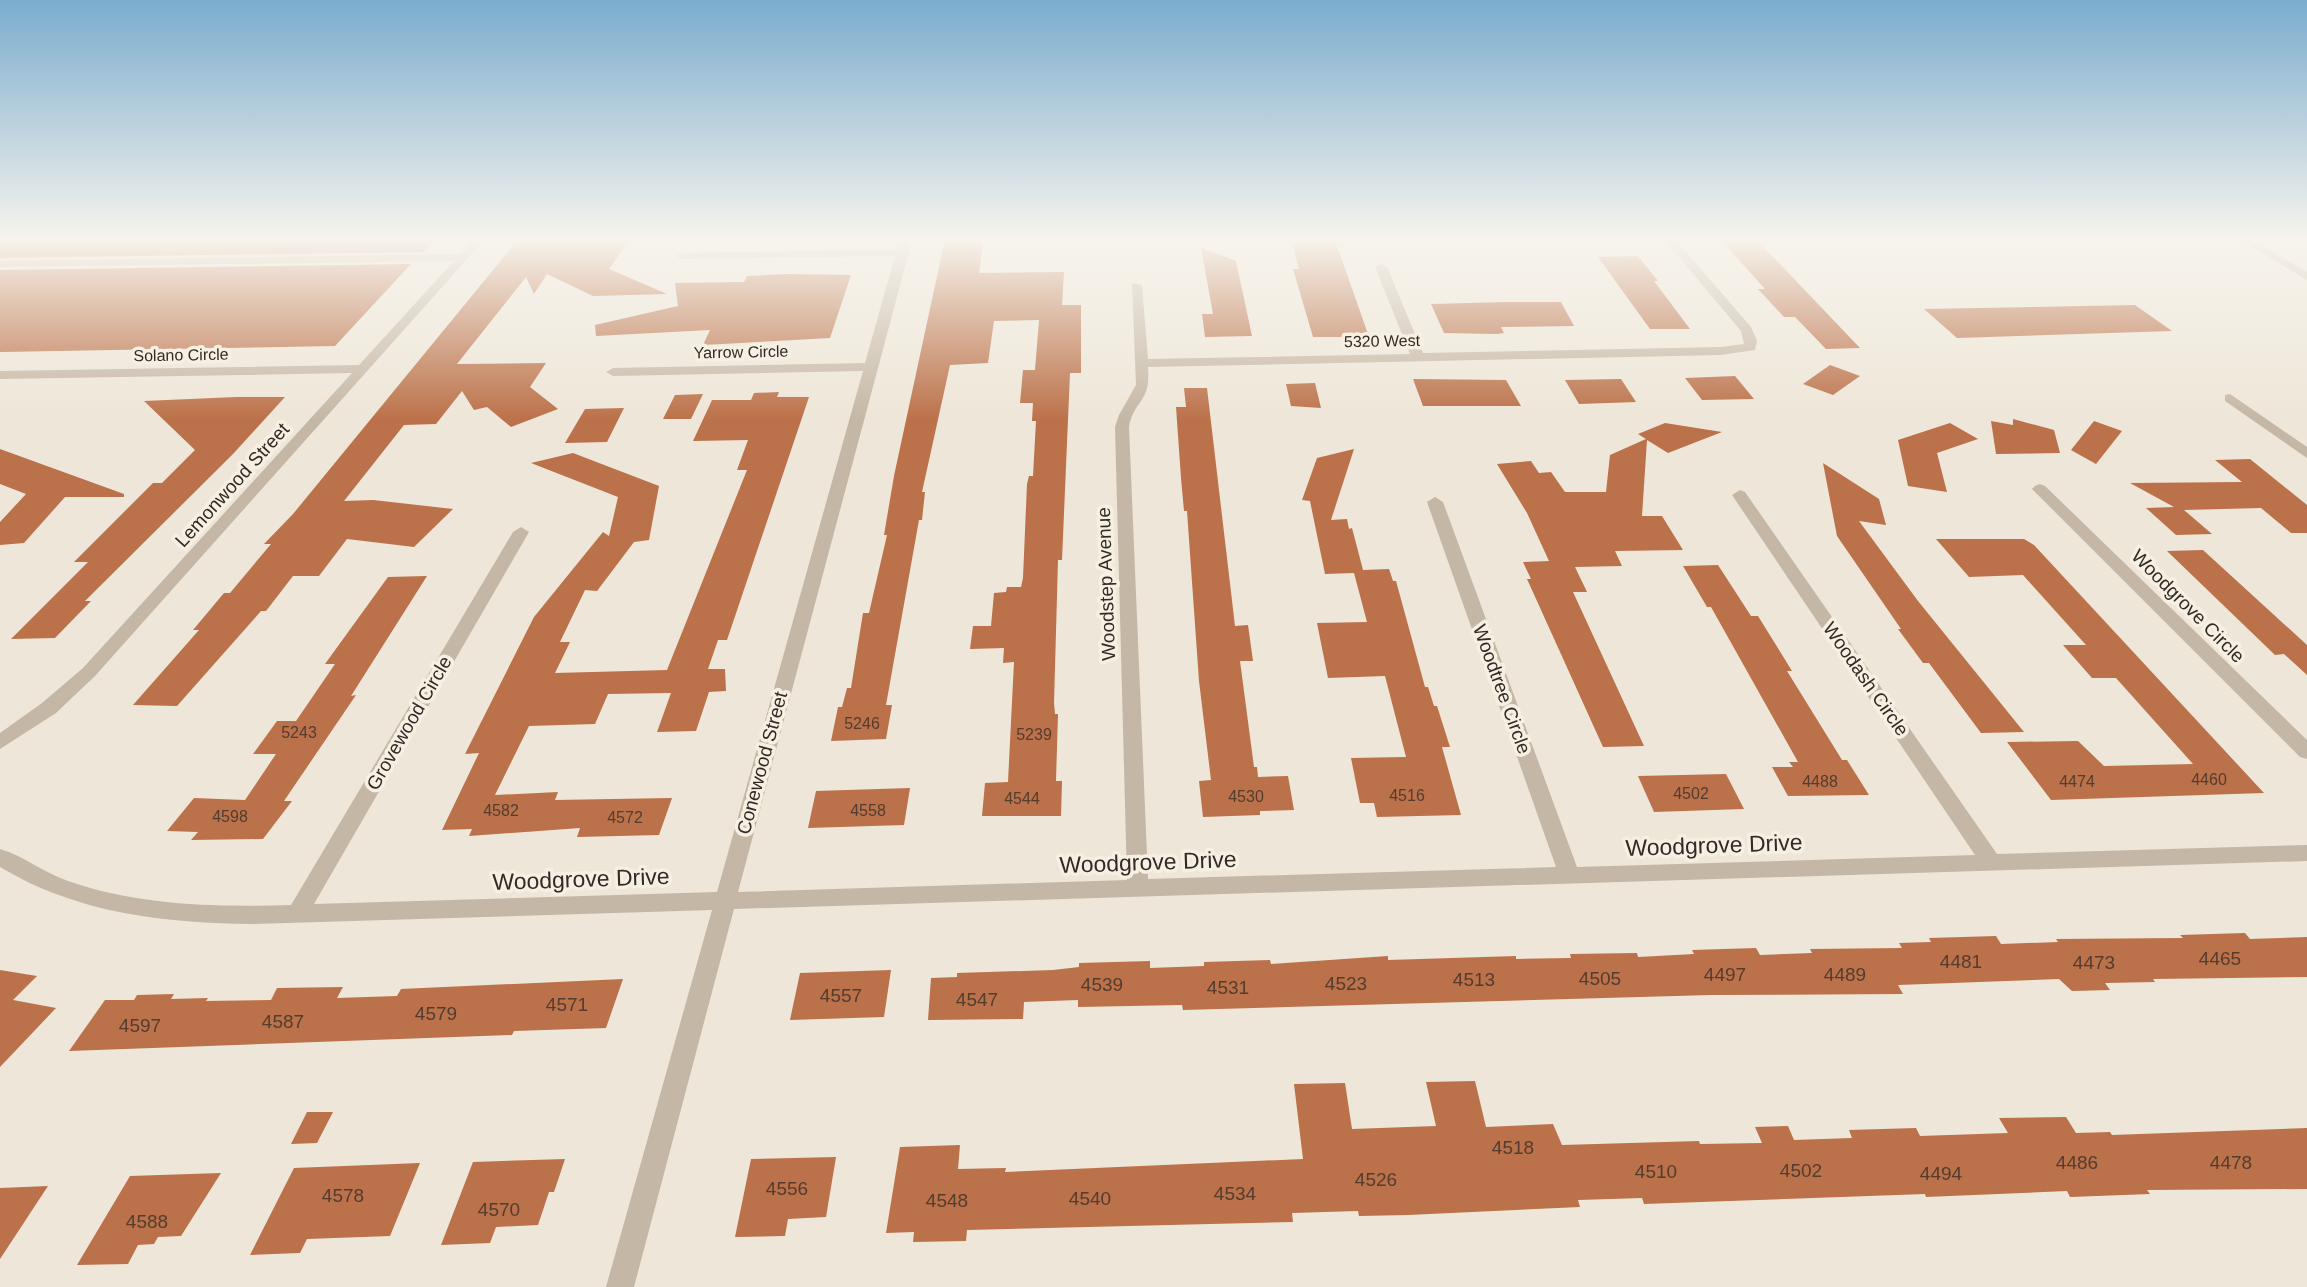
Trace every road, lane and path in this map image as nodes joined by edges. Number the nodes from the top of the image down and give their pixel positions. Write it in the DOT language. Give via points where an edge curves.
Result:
graph roads {
  1 [pos="426,299"];
  2 [pos="889,299"];
  3 [pos="1137,299"];
  4 [pos="1394,299"];
  5 [pos="1720,299"];
  6 [pos="1418,358"];
  7 [pos="1141,363"];
  8 [pos="870,367"];
  9 [pos="363,369"];
  10 [pos="613,372"];
  11 [pos="0,375"];
  12 [pos="2230,398"];
  13 [pos="2307,454"];
  14 [pos="2040,489"];
  15 [pos="1740,495"];
  16 [pos="1435,502"];
  17 [pos="521,532"];
  18 [pos="0,742"];
  19 [pos="2307,752"];
  20 [pos="2307,853"];
  21 [pos="0,857"];
  22 [pos="1993,863"];
  23 [pos="1570,875"];
  24 [pos="1138,888"];
  25 [pos="724,901"];
  26 [pos="297,914"];
  27 [pos="620,1287"];
  1 -- 9 [label="street, Lemonwood Street"];
  2 -- 8 [label="street, Conewood Street"];
  3 -- 7 [label="street, Woodstep Avenue"];
  4 -- 6 [label="street"];
  5 -- 6 [label="street, 5320 West" via="1750,336 1750,346 1721,351"];
  6 -- 7 [label="street, 5320 West"];
  7 -- 24 [label="street, Woodstep Avenue" via="1141,395 1125,415 1122,427"];
  8 -- 10 [label="street, Yarrow Circle"];
  8 -- 25 [label="street, Conewood Street"];
  9 -- 11 [label="street, Solano Circle"];
  9 -- 18 [label="street, Lemonwood Street" via="89,673"];
  12 -- 13 [label="street"];
  14 -- 19 [label="street, Woodgrove Circle"];
  15 -- 22 [label="street, Woodash Circle"];
  16 -- 23 [label="street, Woodtree Circle"];
  17 -- 26 [label="street, Grovewood Circle"];
  20 -- 22 [label="street, Woodgrove Drive"];
  21 -- 26 [label="street, Woodgrove Drive" via="57,886 115,903 206,914"];
  22 -- 23 [label="street, Woodgrove Drive"];
  23 -- 24 [label="street, Woodgrove Drive"];
  24 -- 25 [label="street, Woodgrove Drive"];
  25 -- 26 [label="street, Woodgrove Drive"];
  25 -- 27 [label="street, Conewood Street"];
}
